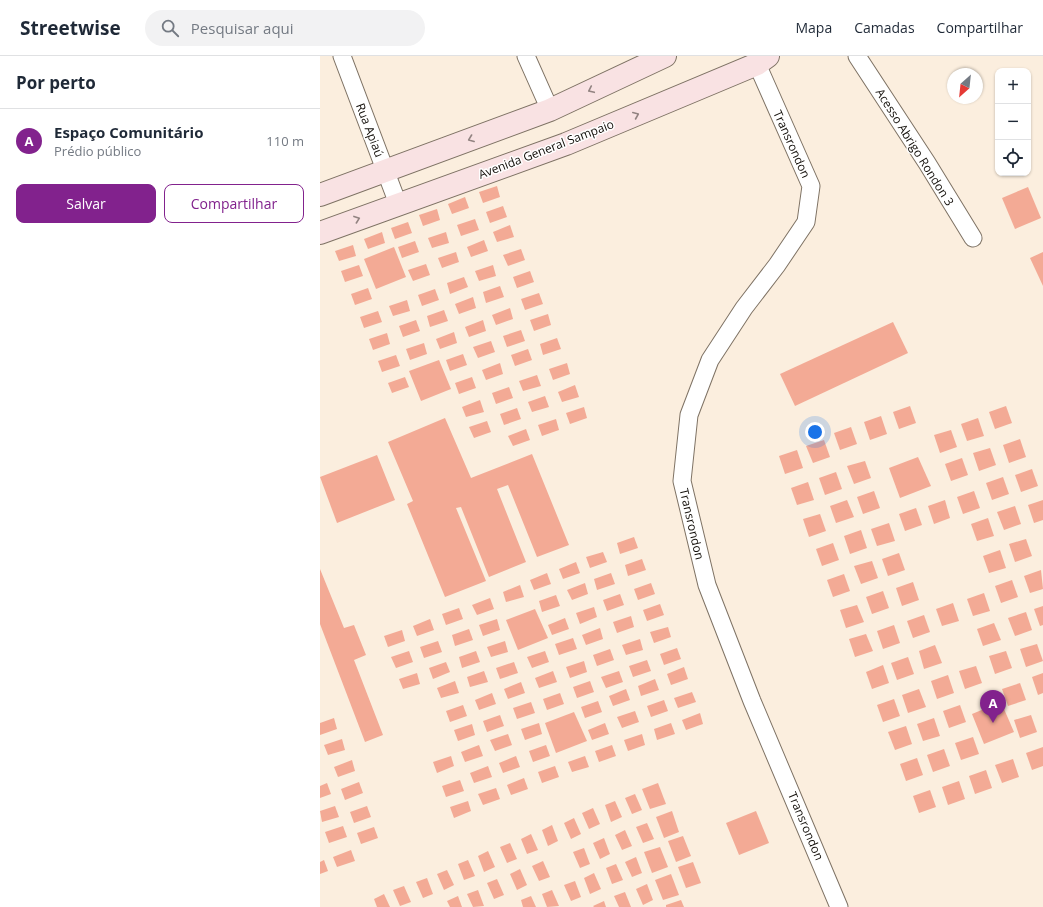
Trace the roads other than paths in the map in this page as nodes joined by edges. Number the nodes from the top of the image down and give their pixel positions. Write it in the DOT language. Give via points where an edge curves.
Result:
graph roads {
  1 [pos="342,56"];
  2 [pos="526,56"];
  3 [pos="665,56"];
  4 [pos="857,56"];
  5 [pos="763,60"];
  6 [pos="550,110"];
  7 [pos="386,171"];
  8 [pos="320,195"];
  9 [pos="398,204"];
  10 [pos="320,233"];
  11 [pos="973,238"];
  12 [pos="839,907"];
  1 -- 7 [label="street, Rua Apiaú"];
  2 -- 6 [label="street"];
  3 -- 6 [label="street, one-way"];
  4 -- 11 [label="street, Acesso Abrigo Rondon 3"];
  9 -- 5 [label="street, Avenida General Sampaio, one-way" via="566,144"];
  5 -- 12 [label="street, Transrondon" via="811,186 806,222 710,360 689,415 682,481 707,585 752,701"];
  6 -- 7 [label="street, one-way"];
  7 -- 8 [label="street"];
  7 -- 9 [label="street, Rua Apiaú"];
  10 -- 9 [label="street, Avenida General Sampaio, one-way"];
}
